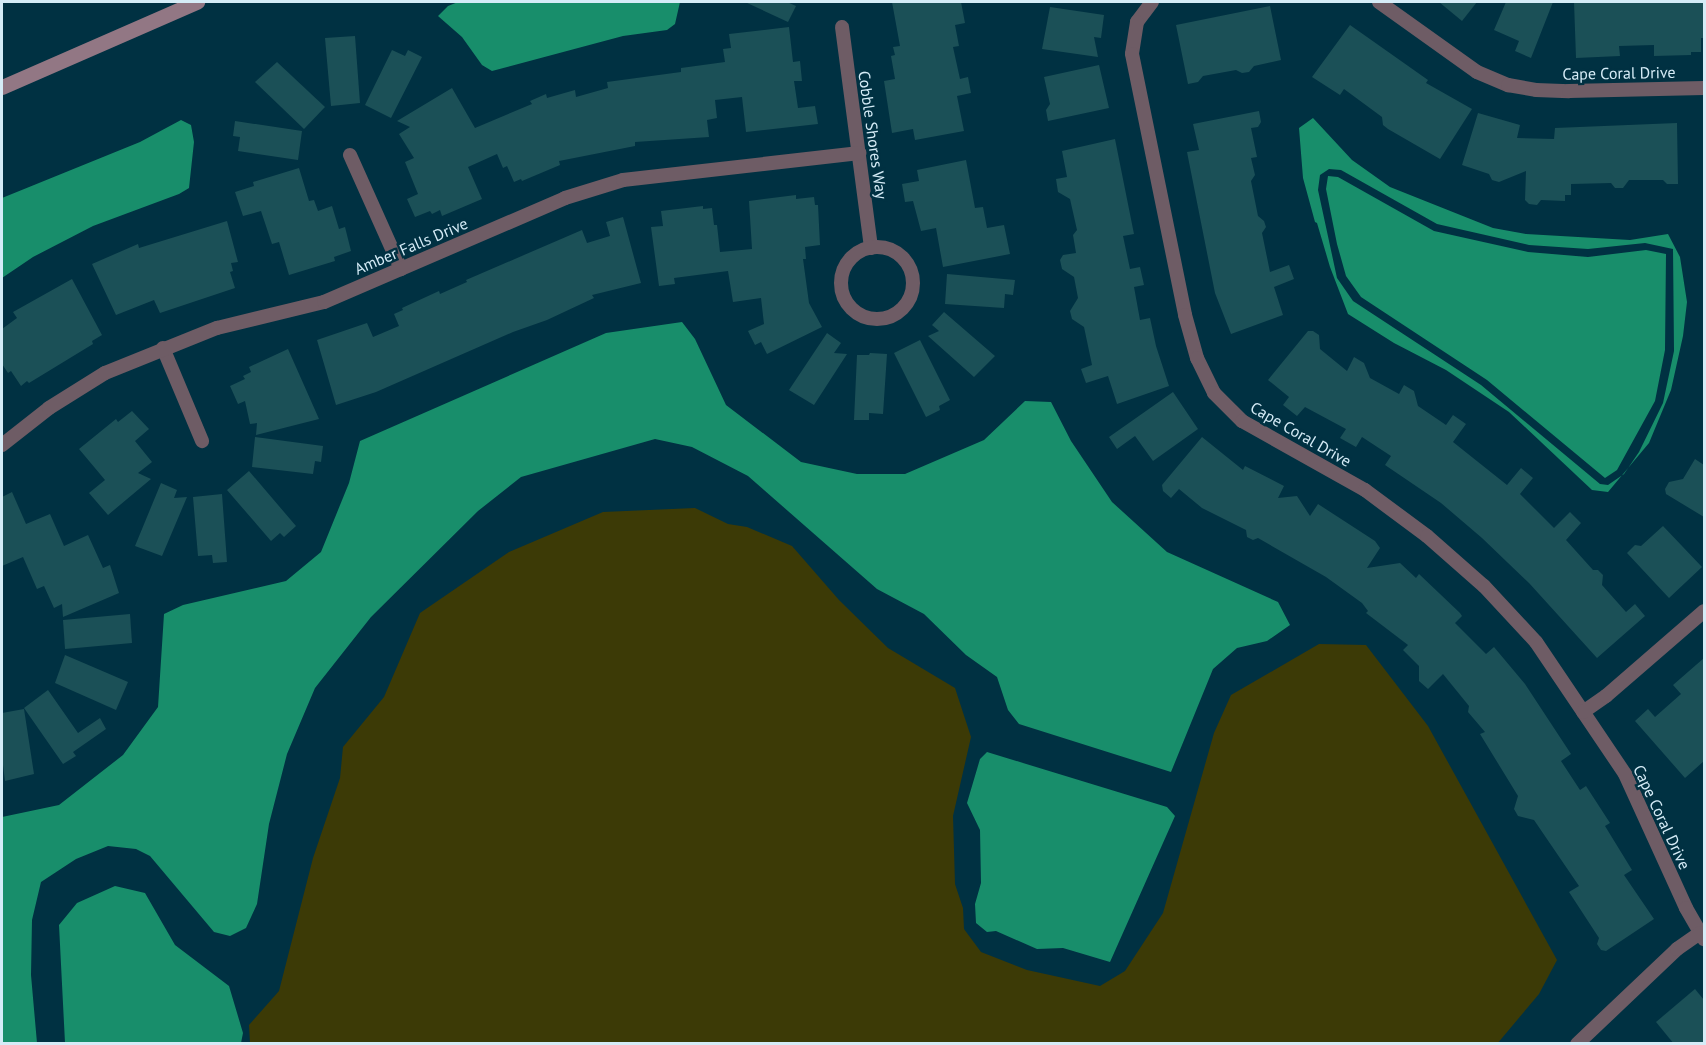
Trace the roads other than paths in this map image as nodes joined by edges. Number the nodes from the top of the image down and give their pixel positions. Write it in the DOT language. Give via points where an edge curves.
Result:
graph roads {
  1 [pos="197,2"];
  2 [pos="1152,2"];
  3 [pos="1379,2"];
  4 [pos="842,27"];
  5 [pos="2,87"];
  6 [pos="1704,88"];
  7 [pos="860,153"];
  8 [pos="350,155"];
  9 [pos="871,248"];
  10 [pos="401,268"];
  11 [pos="163,348"];
  12 [pos="202,441"];
  13 [pos="2,445"];
  14 [pos="1704,611"];
  15 [pos="1583,712"];
  16 [pos="1702,936"];
  17 [pos="1577,1044"];
  1 -- 5 [label="street"];
  2 -- 15 [label="street, Cape Coral Drive" via="1137,22 1132,54 1185,315 1197,358 1214,393 1242,421 1365,490 1484,585 1536,642"];
  3 -- 6 [label="street, Cape Coral Drive" via="1477,72 1508,84 1569,91"];
  4 -- 7 [label="street, Cobble Shores Way"];
  7 -- 9 [label="street, Cobble Shores Way"];
  7 -- 10 [label="street, Amber Falls Drive" via="623,180 565,198"];
  8 -- 10 [label="street"];
  9 -- 9 [label="street" via="851,259 841,280 842,292 855,312 877,320 899,312 907,303 913,280 910,269 895,252"];
  10 -- 11 [label="street, Amber Falls Drive" via="324,302 217,328"];
  11 -- 12 [label="street"];
  11 -- 13 [label="street, Amber Falls Drive" via="105,373 49,408"];
  14 -- 15 [label="street"];
  15 -- 16 [label="street, Cape Coral Drive" via="1625,774"];
  16 -- 17 [label="street" via="1677,950"];
}
